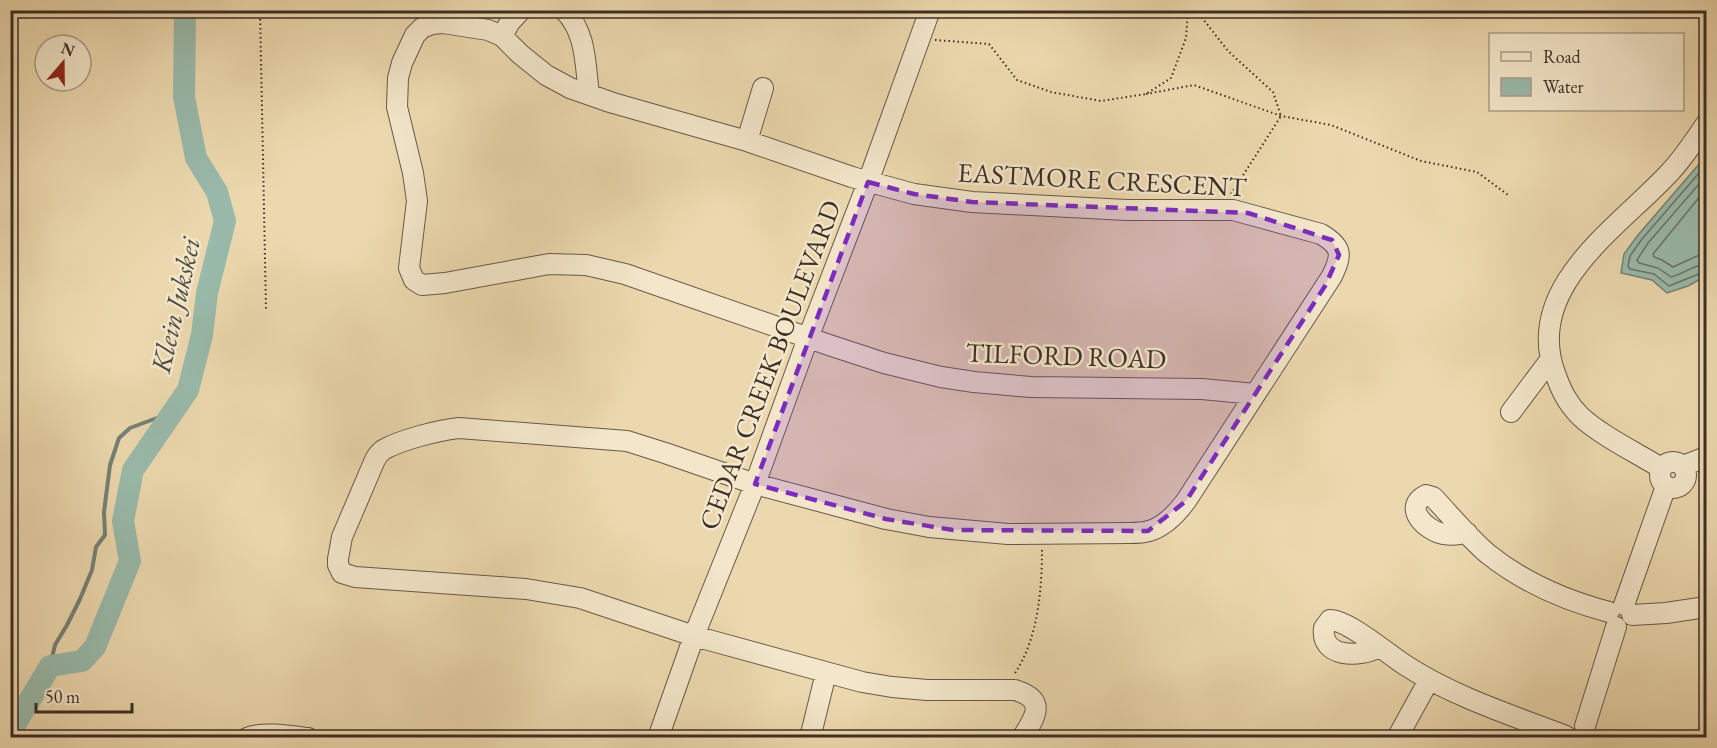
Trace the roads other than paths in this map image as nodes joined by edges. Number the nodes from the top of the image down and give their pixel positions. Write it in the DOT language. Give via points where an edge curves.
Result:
graph roads {
  1 [pos="521,10"];
  2 [pos="564,10"];
  3 [pos="930,10"];
  4 [pos="502,36"];
  5 [pos="763,88"];
  6 [pos="589,94"];
  7 [pos="1707,124"];
  8 [pos="747,141"];
  9 [pos="868,182"];
  10 [pos="808,338"];
  11 [pos="1550,360"];
  12 [pos="1255,394"];
  13 [pos="1511,412"];
  14 [pos="1707,457"];
  15 [pos="1664,477"];
  16 [pos="755,484"];
  17 [pos="1467,533"];
  18 [pos="1707,607"];
  19 [pos="1620,615"];
  20 [pos="694,636"];
  21 [pos="1379,647"];
  22 [pos="826,673"];
  23 [pos="1429,680"];
  24 [pos="1590,732"];
  25 [pos="1566,737"];
  26 [pos="247,738"];
  27 [pos="308,738"];
  28 [pos="658,738"];
  29 [pos="810,738"];
  30 [pos="1022,738"];
  31 [pos="1397,738"];
  1 -- 4 [label="street"];
  2 -- 6 [label="street" via="584,45"];
  3 -- 9 [label="street, CEDAR CREEK BOULEVARD"];
  4 -- 6 [label="street, EASTMORE CRESCENT" via="546,75"];
  4 -- 10 [label="street, TILFORD ROAD" via="488,30 432,24 415,35 402,63 397,107 416,190 409,268 414,280 432,285 549,264 586,265 625,274"];
  5 -- 8 [label="street"];
  6 -- 8 [label="street, EASTMORE CRESCENT"];
  7 -- 11 [label="street" via="1671,171 1586,255 1564,284 1552,317"];
  8 -- 9 [label="street, EASTMORE CRESCENT"];
  9 -- 10 [label="street, CEDAR CREEK BOULEVARD"];
  9 -- 12 [label="street, EASTMORE CRESCENT" via="914,194 972,202 1127,210 1233,210 1332,240 1339,255 1332,276"];
  10 -- 12 [label="street, TILFORD ROAD" via="919,372 974,382 1031,387 1202,388"];
  10 -- 16 [label="street, CEDAR CREEK BOULEVARD"];
  11 -- 13 [label="street"];
  11 -- 15 [label="street" via="1562,393 1582,418"];
  12 -- 16 [label="street, EASTMORE CRESCENT" via="1186,501 1158,527 1148,531 981,532 907,523"];
  14 -- 15 [label="street" via="1683,466 1674,462 1664,464"];
  15 -- 19 [label="street"];
  16 -- 20 [label="street, CEDAR CREEK BOULEVARD"];
  16 -- 20 [label="street, EASTMORE CRESCENT" via="627,441 444,429 378,455 338,552 342,573 355,577 552,592"];
  17 -- 19 [label="street" via="1490,555 1523,577 1566,598"];
  18 -- 19 [label="street"];
  19 -- 24 [label="street"];
  20 -- 22 [label="street"];
  20 -- 28 [label="street, CEDAR CREEK BOULEVARD"];
  21 -- 23 [label="street"];
  22 -- 29 [label="street"];
  22 -- 30 [label="street" via="892,687 1015,690 1036,702 1035,716"];
  23 -- 25 [label="street"];
  23 -- 31 [label="street"];
  24 -- 25 [label="street" via="1574,727"];
  26 -- 27 [label="street"];
}
